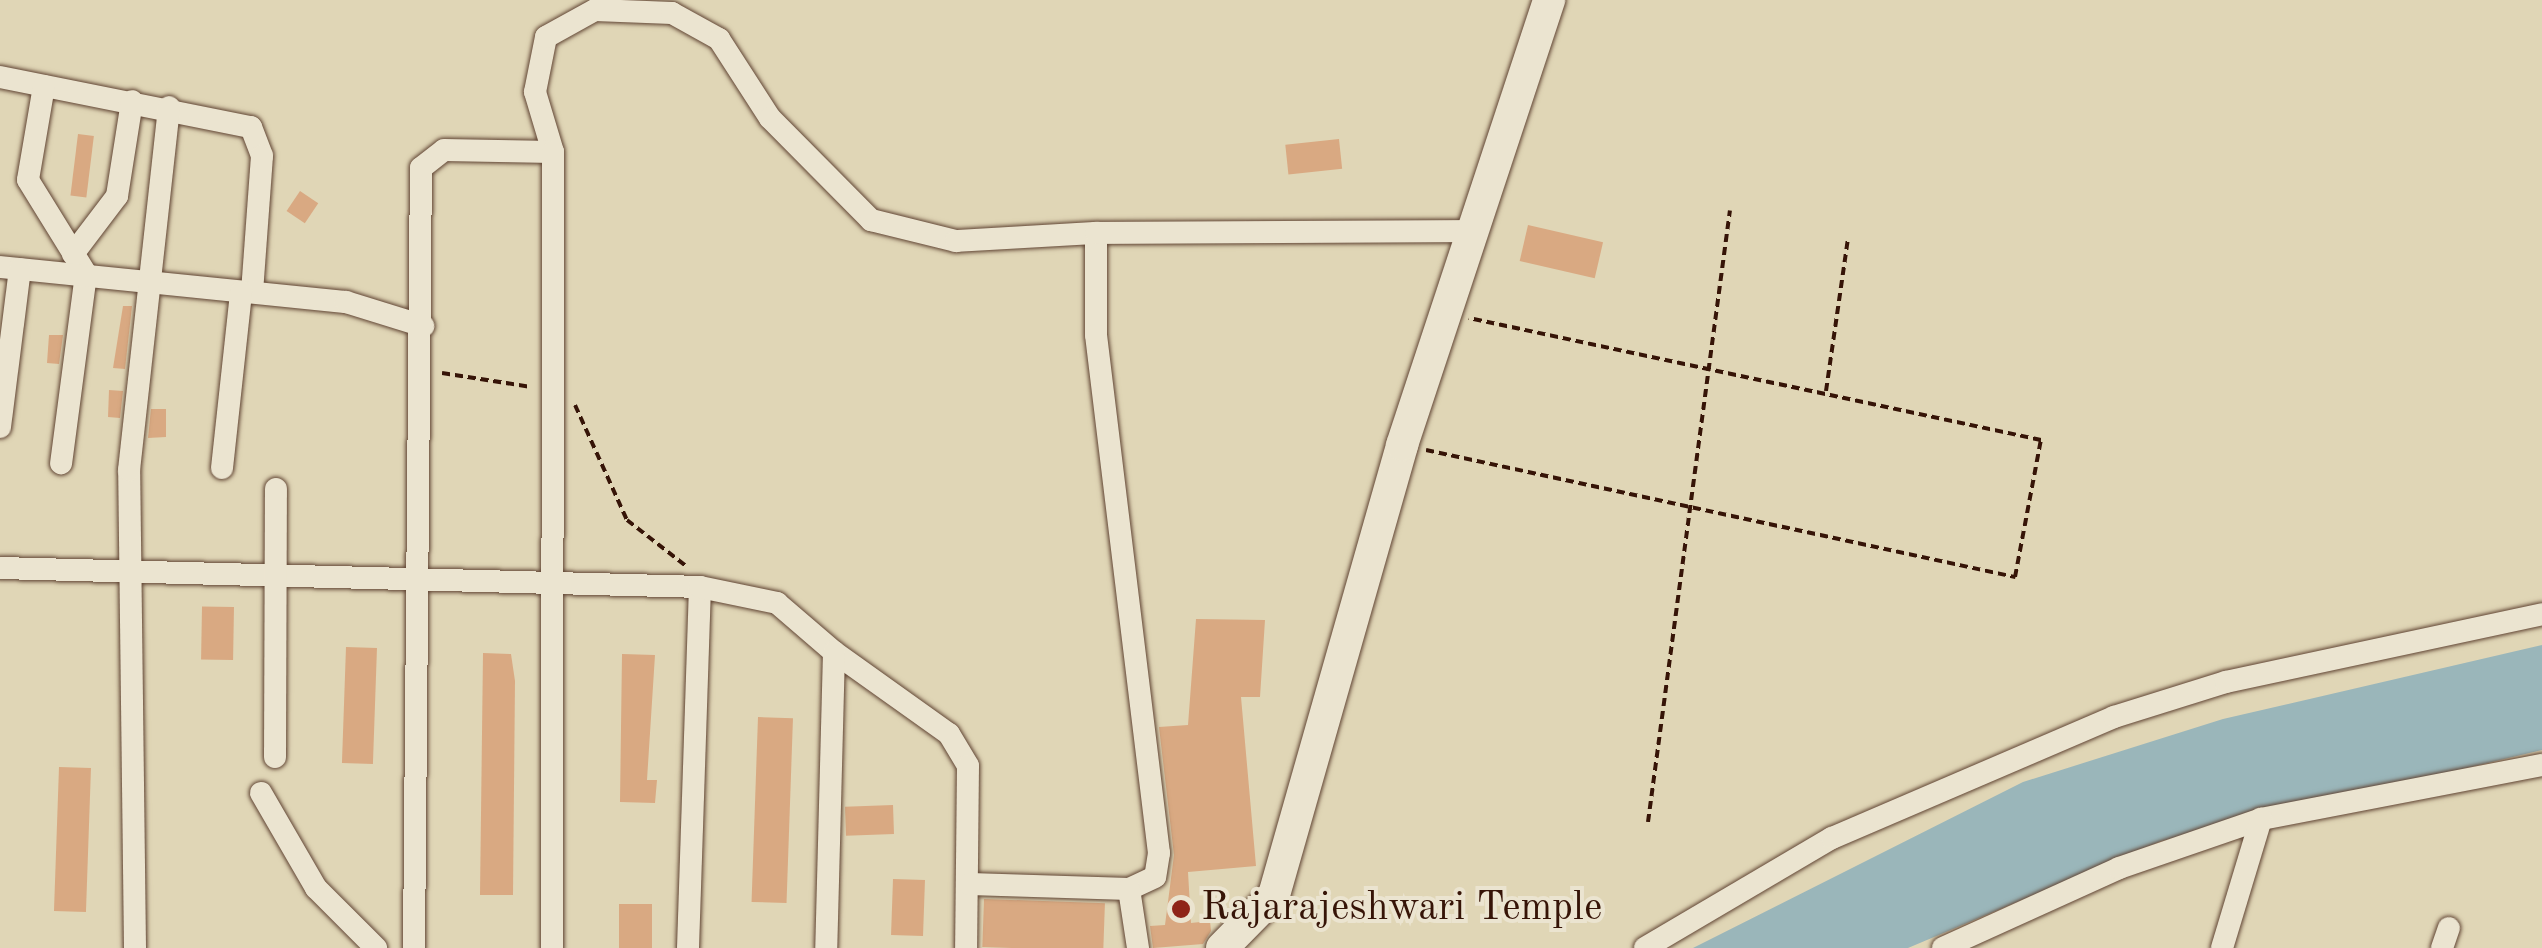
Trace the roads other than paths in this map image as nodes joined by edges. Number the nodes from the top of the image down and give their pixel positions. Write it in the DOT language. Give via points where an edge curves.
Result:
graph roads {
  1 [pos="1550,0"];
  2 [pos="0,77"];
  3 [pos="44,86"];
  4 [pos="132,101"];
  5 [pos="168,107"];
  6 [pos="554,152"];
  7 [pos="1471,231"];
  8 [pos="1096,233"];
  9 [pos="80,264"];
  10 [pos="10,268"];
  11 [pos="154,280"];
  12 [pos="246,291"];
  13 [pos="423,326"];
  14 [pos="0,426"];
  15 [pos="61,464"];
  16 [pos="222,468"];
  17 [pos="276,489"];
  18 [pos="0,568"];
  19 [pos="133,572"];
  20 [pos="275,580"];
  21 [pos="417,586"];
  22 [pos="555,586"];
  23 [pos="706,587"];
  24 [pos="2542,614"];
  25 [pos="834,652"];
  26 [pos="275,757"];
  27 [pos="2542,765"];
  28 [pos="261,793"];
  29 [pos="2261,819"];
  30 [pos="970,884"];
  31 [pos="1129,889"];
  32 [pos="135,948"];
  33 [pos="376,948"];
  34 [pos="414,948"];
  35 [pos="552,948"];
  36 [pos="688,948"];
  37 [pos="826,948"];
  38 [pos="966,948"];
  39 [pos="1138,948"];
  40 [pos="1222,948"];
  41 [pos="1645,948"];
  42 [pos="1943,948"];
  43 [pos="2222,948"];
  1 -- 7 [label="street"];
  2 -- 3 [label="street"];
  3 -- 4 [label="street"];
  3 -- 9 [label="street" via="28,180"];
  4 -- 5 [label="street"];
  4 -- 9 [label="street" via="117,196"];
  5 -- 11 [label="street"];
  5 -- 12 [label="street" via="251,127 260,144"];
  6 -- 8 [label="street" via="534,92 546,37 595,10 672,13 719,39 770,118 871,220 956,241"];
  6 -- 13 [label="street" via="424,157"];
  6 -- 22 [label="street"];
  7 -- 8 [label="street"];
  7 -- 40 [label="street" via="1402,445 1274,895"];
  8 -- 31 [label="street" via="1096,335 1159,853 1155,877"];
  9 -- 10 [label="street"];
  9 -- 11 [label="street"];
  9 -- 15 [label="street"];
  10 -- 14 [label="street"];
  11 -- 12 [label="street"];
  11 -- 19 [label="street" via="129,470"];
  12 -- 13 [label="street" via="346,302"];
  12 -- 16 [label="street"];
  13 -- 21 [label="street"];
  17 -- 20 [label="street"];
  18 -- 19 [label="street"];
  19 -- 20 [label="street"];
  19 -- 32 [label="street"];
  20 -- 21 [label="street"];
  20 -- 26 [label="street"];
  21 -- 22 [label="street"];
  21 -- 34 [label="street"];
  22 -- 23 [label="street"];
  22 -- 35 [label="street"];
  23 -- 25 [label="street" via="776,604"];
  23 -- 36 [label="street"];
  24 -- 41 [label="street" via="2226,682 2114,717 1832,838"];
  25 -- 30 [label="street" via="960,750"];
  25 -- 37 [label="street"];
  27 -- 29 [label="street"];
  28 -- 33 [label="street" via="316,888"];
  29 -- 42 [label="street" via="2119,868"];
  29 -- 43 [label="street"];
  30 -- 31 [label="street"];
  30 -- 38 [label="street"];
  31 -- 39 [label="street"];
}
